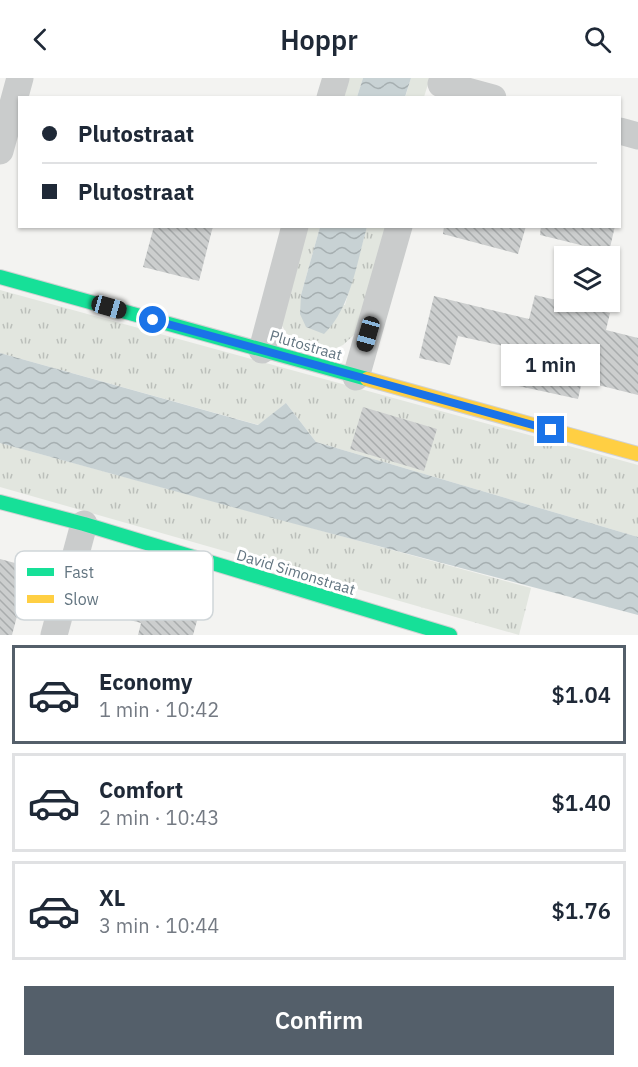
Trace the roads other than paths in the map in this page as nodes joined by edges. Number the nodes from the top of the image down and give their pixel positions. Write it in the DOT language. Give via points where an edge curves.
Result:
graph roads {
  1 [pos="20,78"];
  2 [pos="336,78"];
  3 [pos="440,86"];
  4 [pos="331,96"];
  5 [pos="484,96"];
  6 [pos="621,131"];
  7 [pos="638,136"];
  8 [pos="0,151"];
  9 [pos="295,228"];
  10 [pos="398,228"];
  11 [pos="0,277"];
  12 [pos="262,350"];
  13 [pos="356,377"];
  14 [pos="638,454"];
  15 [pos="0,502"];
  16 [pos="84,524"];
  17 [pos="77,551"];
  18 [pos="167,551"];
  19 [pos="213,566"];
  20 [pos="58,620"];
  21 [pos="408,629"];
  22 [pos="54,635"];
  23 [pos="450,635"];
  1 -- 8 [label="street"];
  2 -- 4 [label="street"];
  3 -- 5 [label="street"];
  6 -- 7 [label="street"];
  9 -- 12 [label="street"];
  10 -- 13 [label="street"];
  11 -- 12 [label="street, Plutostraat"];
  12 -- 13 [label="street, Plutostraat"];
  13 -- 14 [label="street, Plutostraat"];
  15 -- 16 [label="street, David Simonstraat"];
  16 -- 17 [label="street"];
  16 -- 18 [label="street, David Simonstraat"];
  19 -- 21 [label="street, David Simonstraat"];
  20 -- 22 [label="street"];
  21 -- 23 [label="street, David Simonstraat"];
}
